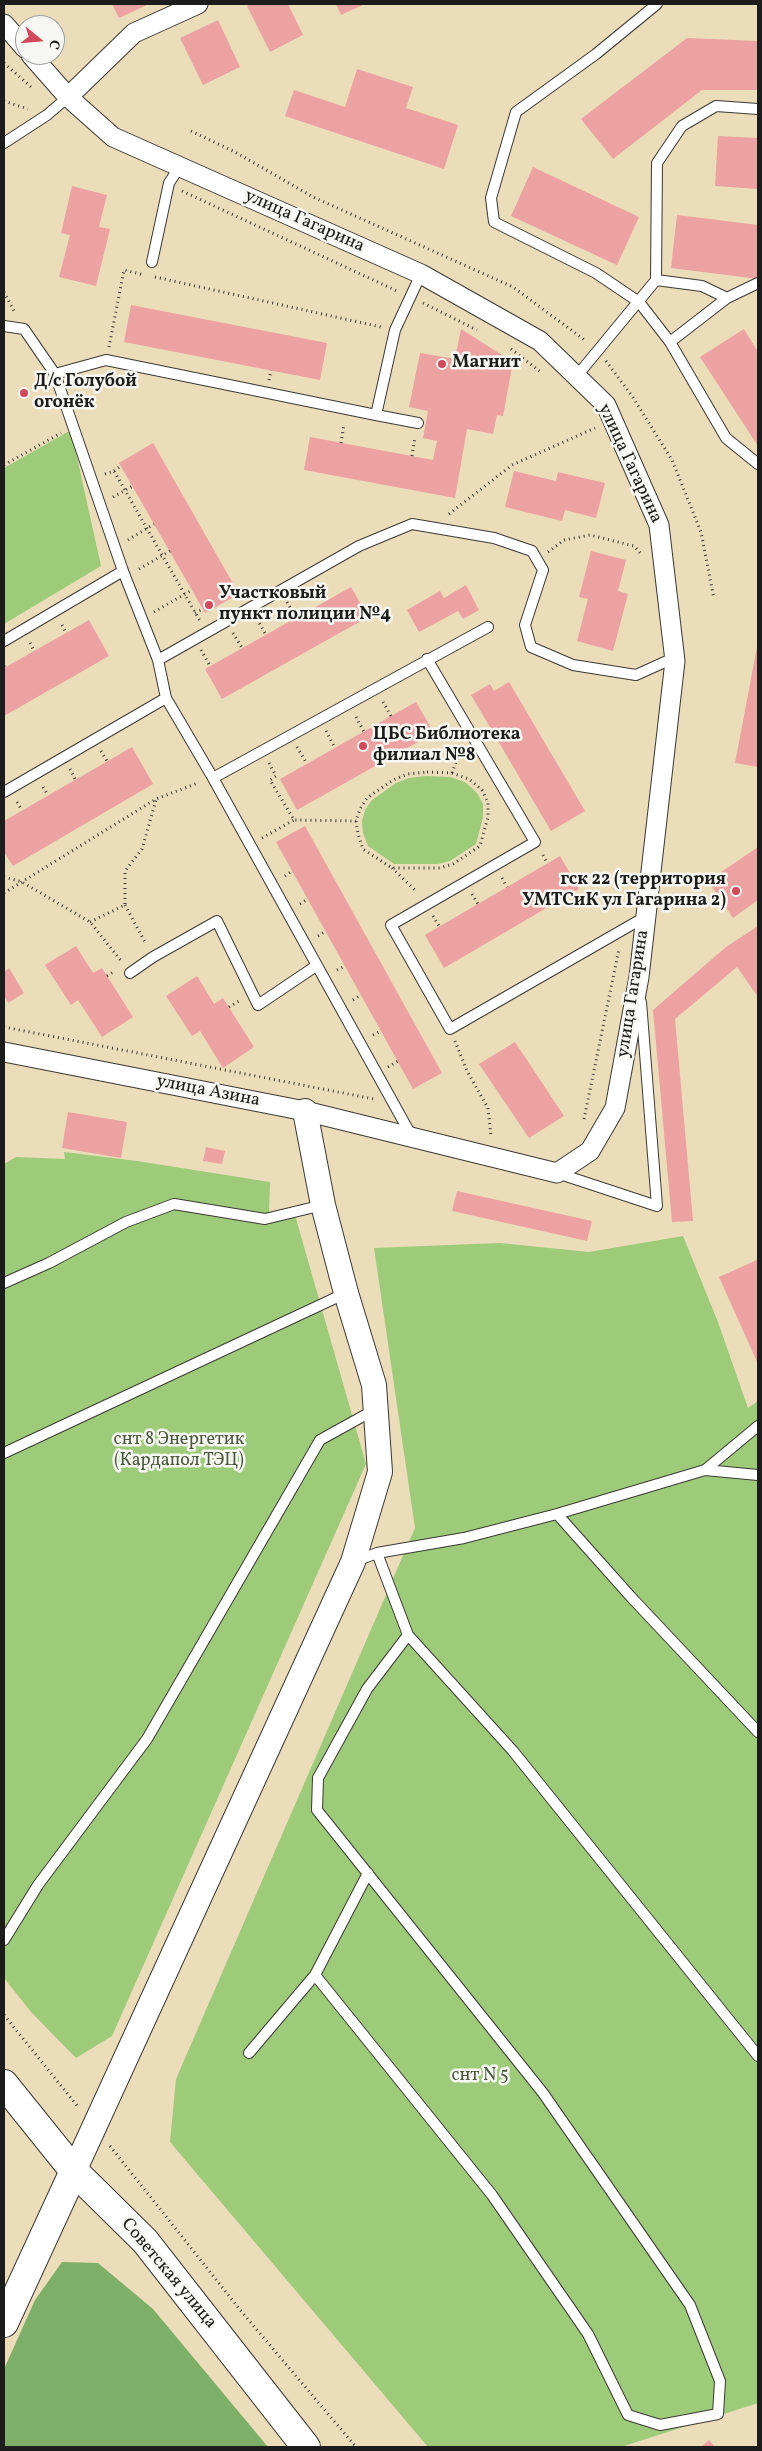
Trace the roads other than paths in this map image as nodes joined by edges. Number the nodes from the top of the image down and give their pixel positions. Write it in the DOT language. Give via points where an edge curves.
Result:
graph roads {
  1 [pos="198,4"];
  2 [pos="657,4"];
  3 [pos="4,24"];
  4 [pos="15,37"];
  5 [pos="38,65"];
  6 [pos="62,102"];
  7 [pos="758,109"];
  8 [pos="4,143"];
  9 [pos="180,166"];
  10 [pos="152,262"];
  11 [pos="421,274"];
  12 [pos="656,280"];
  13 [pos="758,284"];
  14 [pos="727,298"];
  15 [pos="639,302"];
  16 [pos="4,326"];
  17 [pos="670,342"];
  18 [pos="55,374"];
  19 [pos="576,376"];
  20 [pos="376,416"];
  21 [pos="418,423"];
  22 [pos="758,464"];
  23 [pos="124,574"];
  24 [pos="488,627"];
  25 [pos="4,640"];
  26 [pos="427,659"];
  27 [pos="158,660"];
  28 [pos="675,661"];
  29 [pos="166,698"];
  30 [pos="213,778"];
  31 [pos="4,792"];
  32 [pos="645,917"];
  33 [pos="316,966"];
  34 [pos="130,973"];
  35 [pos="639,976"];
  36 [pos="4,1052"];
  37 [pos="305,1111"];
  38 [pos="411,1135"];
  39 [pos="557,1174"];
  40 [pos="323,1205"];
  41 [pos="4,1283"];
  42 [pos="346,1293"];
  43 [pos="376,1409"];
  44 [pos="758,1426"];
  45 [pos="4,1453"];
  46 [pos="705,1470"];
  47 [pos="758,1475"];
  48 [pos="557,1514"];
  49 [pos="377,1553"];
  50 [pos="353,1562"];
  51 [pos="408,1635"];
  52 [pos="758,1732"];
  53 [pos="368,1873"];
  54 [pos="4,1940"];
  55 [pos="315,1975"];
  56 [pos="249,2053"];
  57 [pos="758,2056"];
  58 [pos="4,2084"];
  59 [pos="74,2171"];
  60 [pos="4,2323"];
  61 [pos="306,2447"];
  1 -- 6 [label="street" via="134,33"];
  2 -- 15 [label="lane" via="596,54 516,112 491,198 494,222 596,273"];
  3 -- 4 [label="street"];
  5 -- 6 [label="street, улица Гагарина"];
  6 -- 8 [label="lane"];
  6 -- 9 [label="street, улица Гагарина" via="113,137"];
  7 -- 12 [label="lane" via="716,106 682,126 656,163"];
  9 -- 10 [label="lane" via="169,184"];
  9 -- 11 [label="street, улица Гагарина"];
  11 -- 19 [label="street, улица Гагарина" via="540,341"];
  11 -- 20 [label="lane" via="396,330"];
  12 -- 14 [label="lane" via="702,286"];
  12 -- 15 [label="lane"];
  13 -- 14 [label="lane"];
  14 -- 17 [label="lane"];
  15 -- 17 [label="lane"];
  15 -- 19 [label="lane"];
  16 -- 18 [label="lane" via="24,329"];
  17 -- 22 [label="lane" via="726,438"];
  18 -- 20 [label="lane" via="106,360"];
  18 -- 23 [label="lane"];
  19 -- 28 [label="street, улица Гагарина" via="606,405 659,525"];
  20 -- 21 [label="lane"];
  23 -- 25 [label="lane"];
  23 -- 27 [label="lane"];
  24 -- 26 [label="lane"];
  26 -- 30 [label="lane"];
  26 -- 32 [label="lane" via="535,842 391,925 450,1029"];
  27 -- 28 [label="lane" via="359,546 412,524 494,538 532,551 543,570 525,625 530,647 573,665 636,675 667,661"];
  27 -- 29 [label="lane"];
  28 -- 32 [label="street, улица Гагарина"];
  29 -- 30 [label="lane"];
  29 -- 31 [label="lane"];
  30 -- 33 [label="lane"];
  32 -- 35 [label="street, улица Гагарина"];
  33 -- 34 [label="lane" via="258,1005 217,921"];
  33 -- 38 [label="lane"];
  35 -- 39 [label="street, улица Гагарина" via="615,1108 590,1151"];
  35 -- 39 [label="lane" via="657,1206"];
  36 -- 37 [label="street, улица Азина"];
  37 -- 38 [label="street, улица Азина"];
  37 -- 40 [label="street"];
  38 -- 39 [label="street, улица Азина"];
  40 -- 41 [label="lane" via="265,1219 174,1204 126,1222"];
  40 -- 42 [label="street"];
  42 -- 43 [label="street" via="374,1385"];
  42 -- 45 [label="lane"];
  43 -- 50 [label="street" via="380,1472"];
  43 -- 54 [label="lane" via="320,1440 147,1739 43,1878"];
  44 -- 46 [label="lane"];
  46 -- 47 [label="lane"];
  46 -- 48 [label="lane"];
  48 -- 49 [label="lane" via="464,1538"];
  48 -- 52 [label="lane"];
  49 -- 50 [label="lane"];
  49 -- 51 [label="lane"];
  50 -- 59 [label="street"];
  51 -- 53 [label="lane" via="367,1689 318,1778 316,1810"];
  51 -- 57 [label="lane" via="513,1751"];
  53 -- 55 [label="lane"];
  53 -- 55 [label="lane" via="543,2094 690,2305 720,2381 718,2414 660,2425 628,2415 588,2334 492,2195"];
  55 -- 56 [label="lane"];
  58 -- 59 [label="main road, Советская улица"];
  59 -- 60 [label="main road"];
  59 -- 61 [label="main road, Советская улица" via="145,2241"];
}
